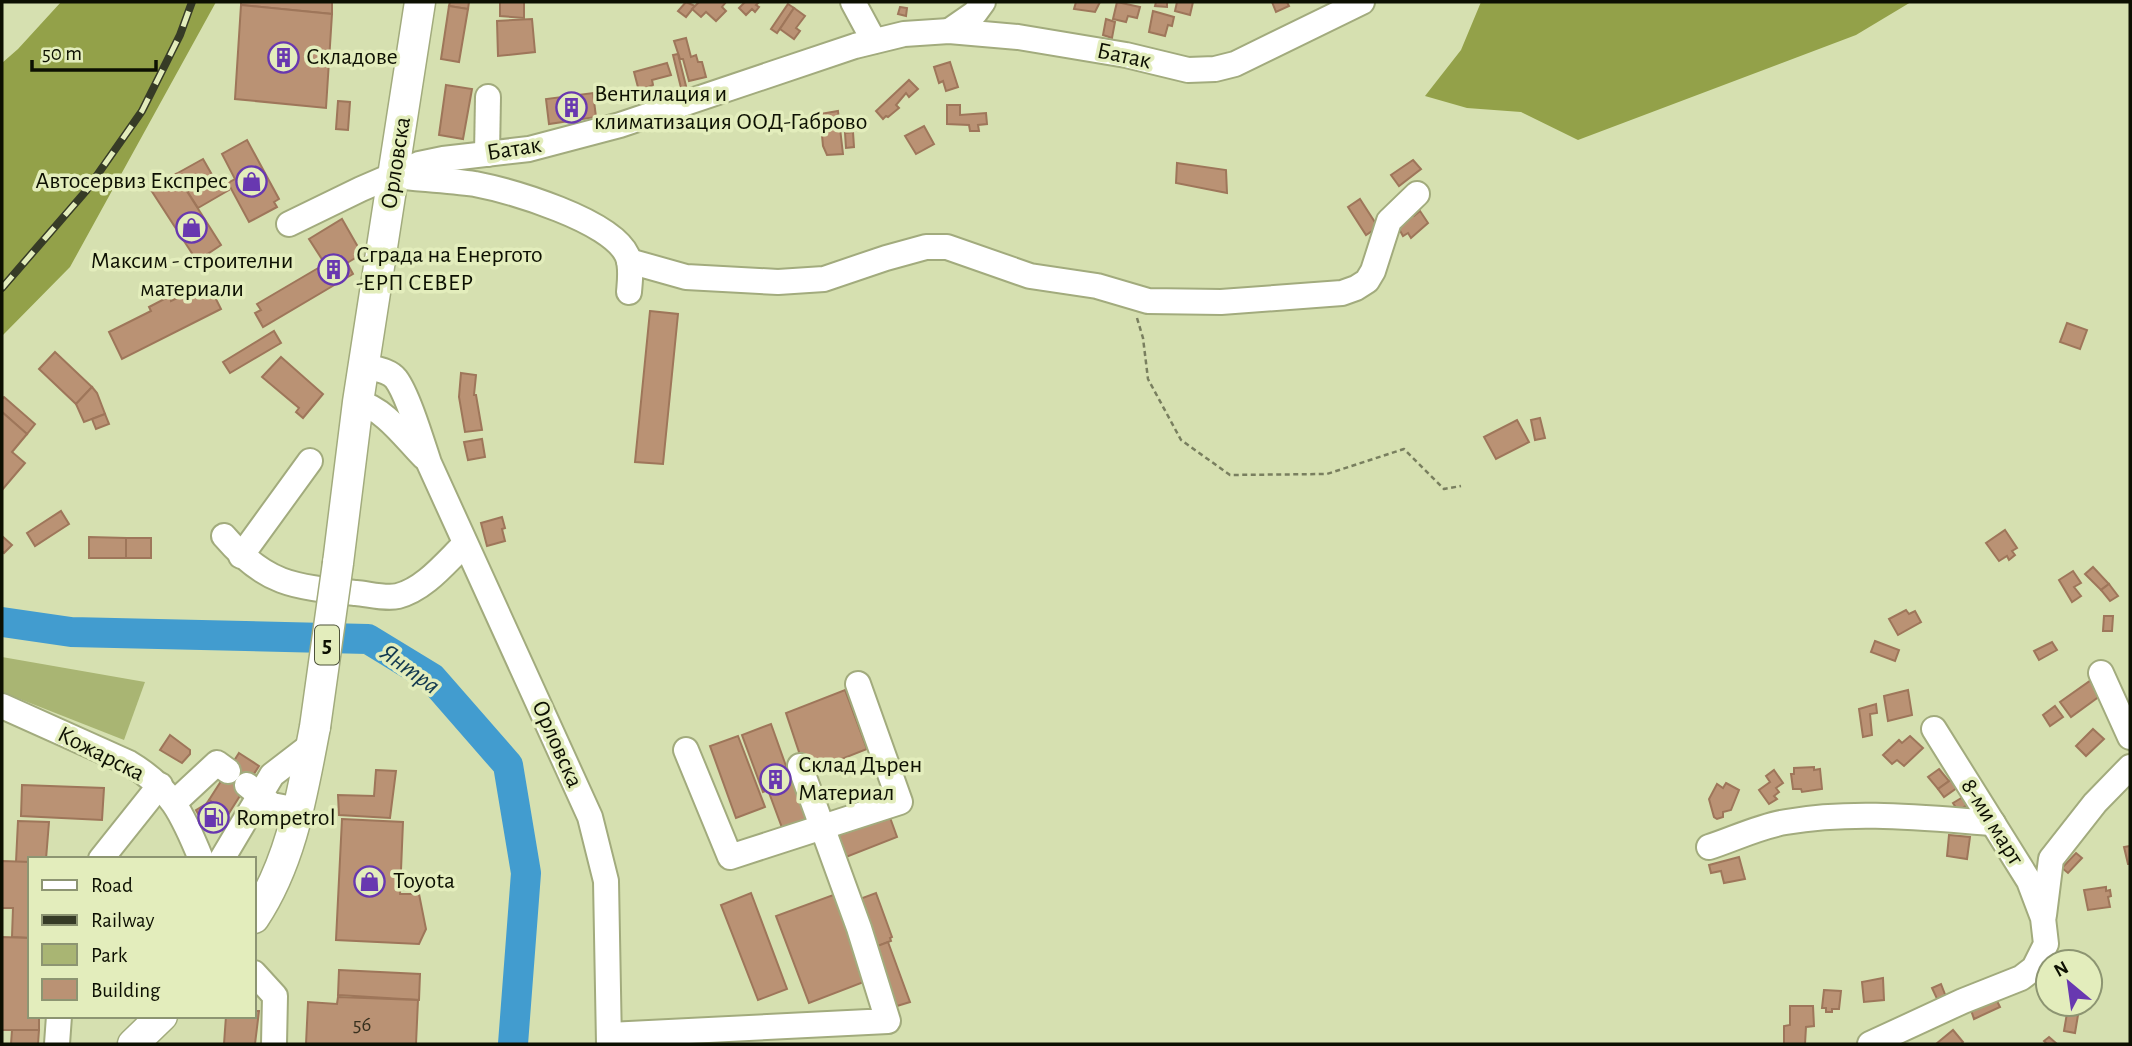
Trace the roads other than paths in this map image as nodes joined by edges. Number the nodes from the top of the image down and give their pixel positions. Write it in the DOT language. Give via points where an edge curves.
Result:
graph roads {
  1 [pos="420,2"];
  2 [pos="853,2"];
  3 [pos="983,2"];
  4 [pos="1362,2"];
  5 [pos="949,31"];
  6 [pos="874,41"];
  7 [pos="488,97"];
  8 [pos="487,154"];
  9 [pos="394,176"];
  10 [pos="1418,194"];
  11 [pos="289,224"];
  12 [pos="629,261"];
  13 [pos="629,292"];
  14 [pos="365,366"];
  15 [pos="358,402"];
  16 [pos="310,461"];
  17 [pos="429,463"];
  18 [pos="223,536"];
  19 [pos="465,544"];
  20 [pos="241,556"];
  21 [pos="2101,673"];
  22 [pos="858,684"];
  23 [pos="2,706"];
  24 [pos="1934,729"];
  25 [pos="313,736"];
  26 [pos="2130,737"];
  27 [pos="686,750"];
  28 [pos="800,766"];
  29 [pos="2130,767"];
  30 [pos="245,784"];
  31 [pos="167,793"];
  32 [pos="298,810"];
  33 [pos="1993,823"];
  34 [pos="822,828"];
  35 [pos="1709,847"];
  36 [pos="103,857"];
  37 [pos="200,857"];
  38 [pos="223,857"];
  39 [pos="256,915"];
  40 [pos="2043,918"];
  41 [pos="256,975"];
  42 [pos="59,1018"];
  43 [pos="160,1018"];
  44 [pos="608,1039"];
  45 [pos="57,1044"];
  46 [pos="133,1044"];
  47 [pos="275,1044"];
  48 [pos="1870,1044"];
  1 -- 9 [label="main road, Орловска / 5"];
  2 -- 6 [label="street"];
  3 -- 5 [label="street"];
  4 -- 5 [label="street, Батак" via="1235,64 1214,69 1188,70 1074,46"];
  5 -- 6 [label="street, Батак"];
  6 -- 8 [label="street, Батак" via="621,125 541,146"];
  7 -- 8 [label="street"];
  8 -- 9 [label="street, Батак" via="419,164"];
  9 -- 11 [label="street, Батак"];
  9 -- 12 [label="street" via="472,184 545,205 616,240"];
  9 -- 14 [label="main road, Орловска / 5"];
  10 -- 12 [label="street" via="1388,221 1367,281 1342,293 1221,302 1148,301 1097,286 1030,276 947,247 926,247 824,279 778,282 686,277"];
  12 -- 13 [label="street"];
  14 -- 15 [label="main road, Орловска / 5"];
  14 -- 17 [label="street, Орловска" via="396,378"];
  15 -- 17 [label="street, Орловска" via="379,411"];
  15 -- 25 [label="main road, 5, bridge"];
  16 -- 20 [label="street"];
  17 -- 19 [label="street, Орловска"];
  18 -- 20 [label="street"];
  19 -- 20 [label="street" via="430,577 396,597 278,580"];
  19 -- 44 [label="street, Орловска" via="590,817 606,881"];
  21 -- 26 [label="street"];
  22 -- 34 [label="street" via="900,802"];
  23 -- 31 [label="street, Кожарска" via="129,763"];
  24 -- 33 [label="street, 8-ми март"];
  25 -- 30 [label="street" via="272,775"];
  25 -- 32 [label="main road, 5"];
  27 -- 34 [label="street" via="730,857"];
  28 -- 34 [label="street"];
  29 -- 40 [label="street, 8-ми март" via="2051,859"];
  30 -- 31 [label="street" via="217,763"];
  30 -- 32 [label="street" via="272,805"];
  30 -- 38 [label="street"];
  31 -- 36 [label="street"];
  31 -- 37 [label="street, Кожарска" via="185,819"];
  32 -- 39 [label="main road, 5" via="288,851"];
  33 -- 35 [label="street" via="1831,816 1783,822"];
  33 -- 40 [label="street, 8-ми март" via="2029,881"];
  34 -- 44 [label="street" via="888,1021"];
  40 -- 48 [label="street, 8-ми март" via="2046,944 2034,968 2021,978"];
  41 -- 47 [label="street" via="275,996"];
  42 -- 45 [label="street"];
  43 -- 46 [label="main road"];
}
